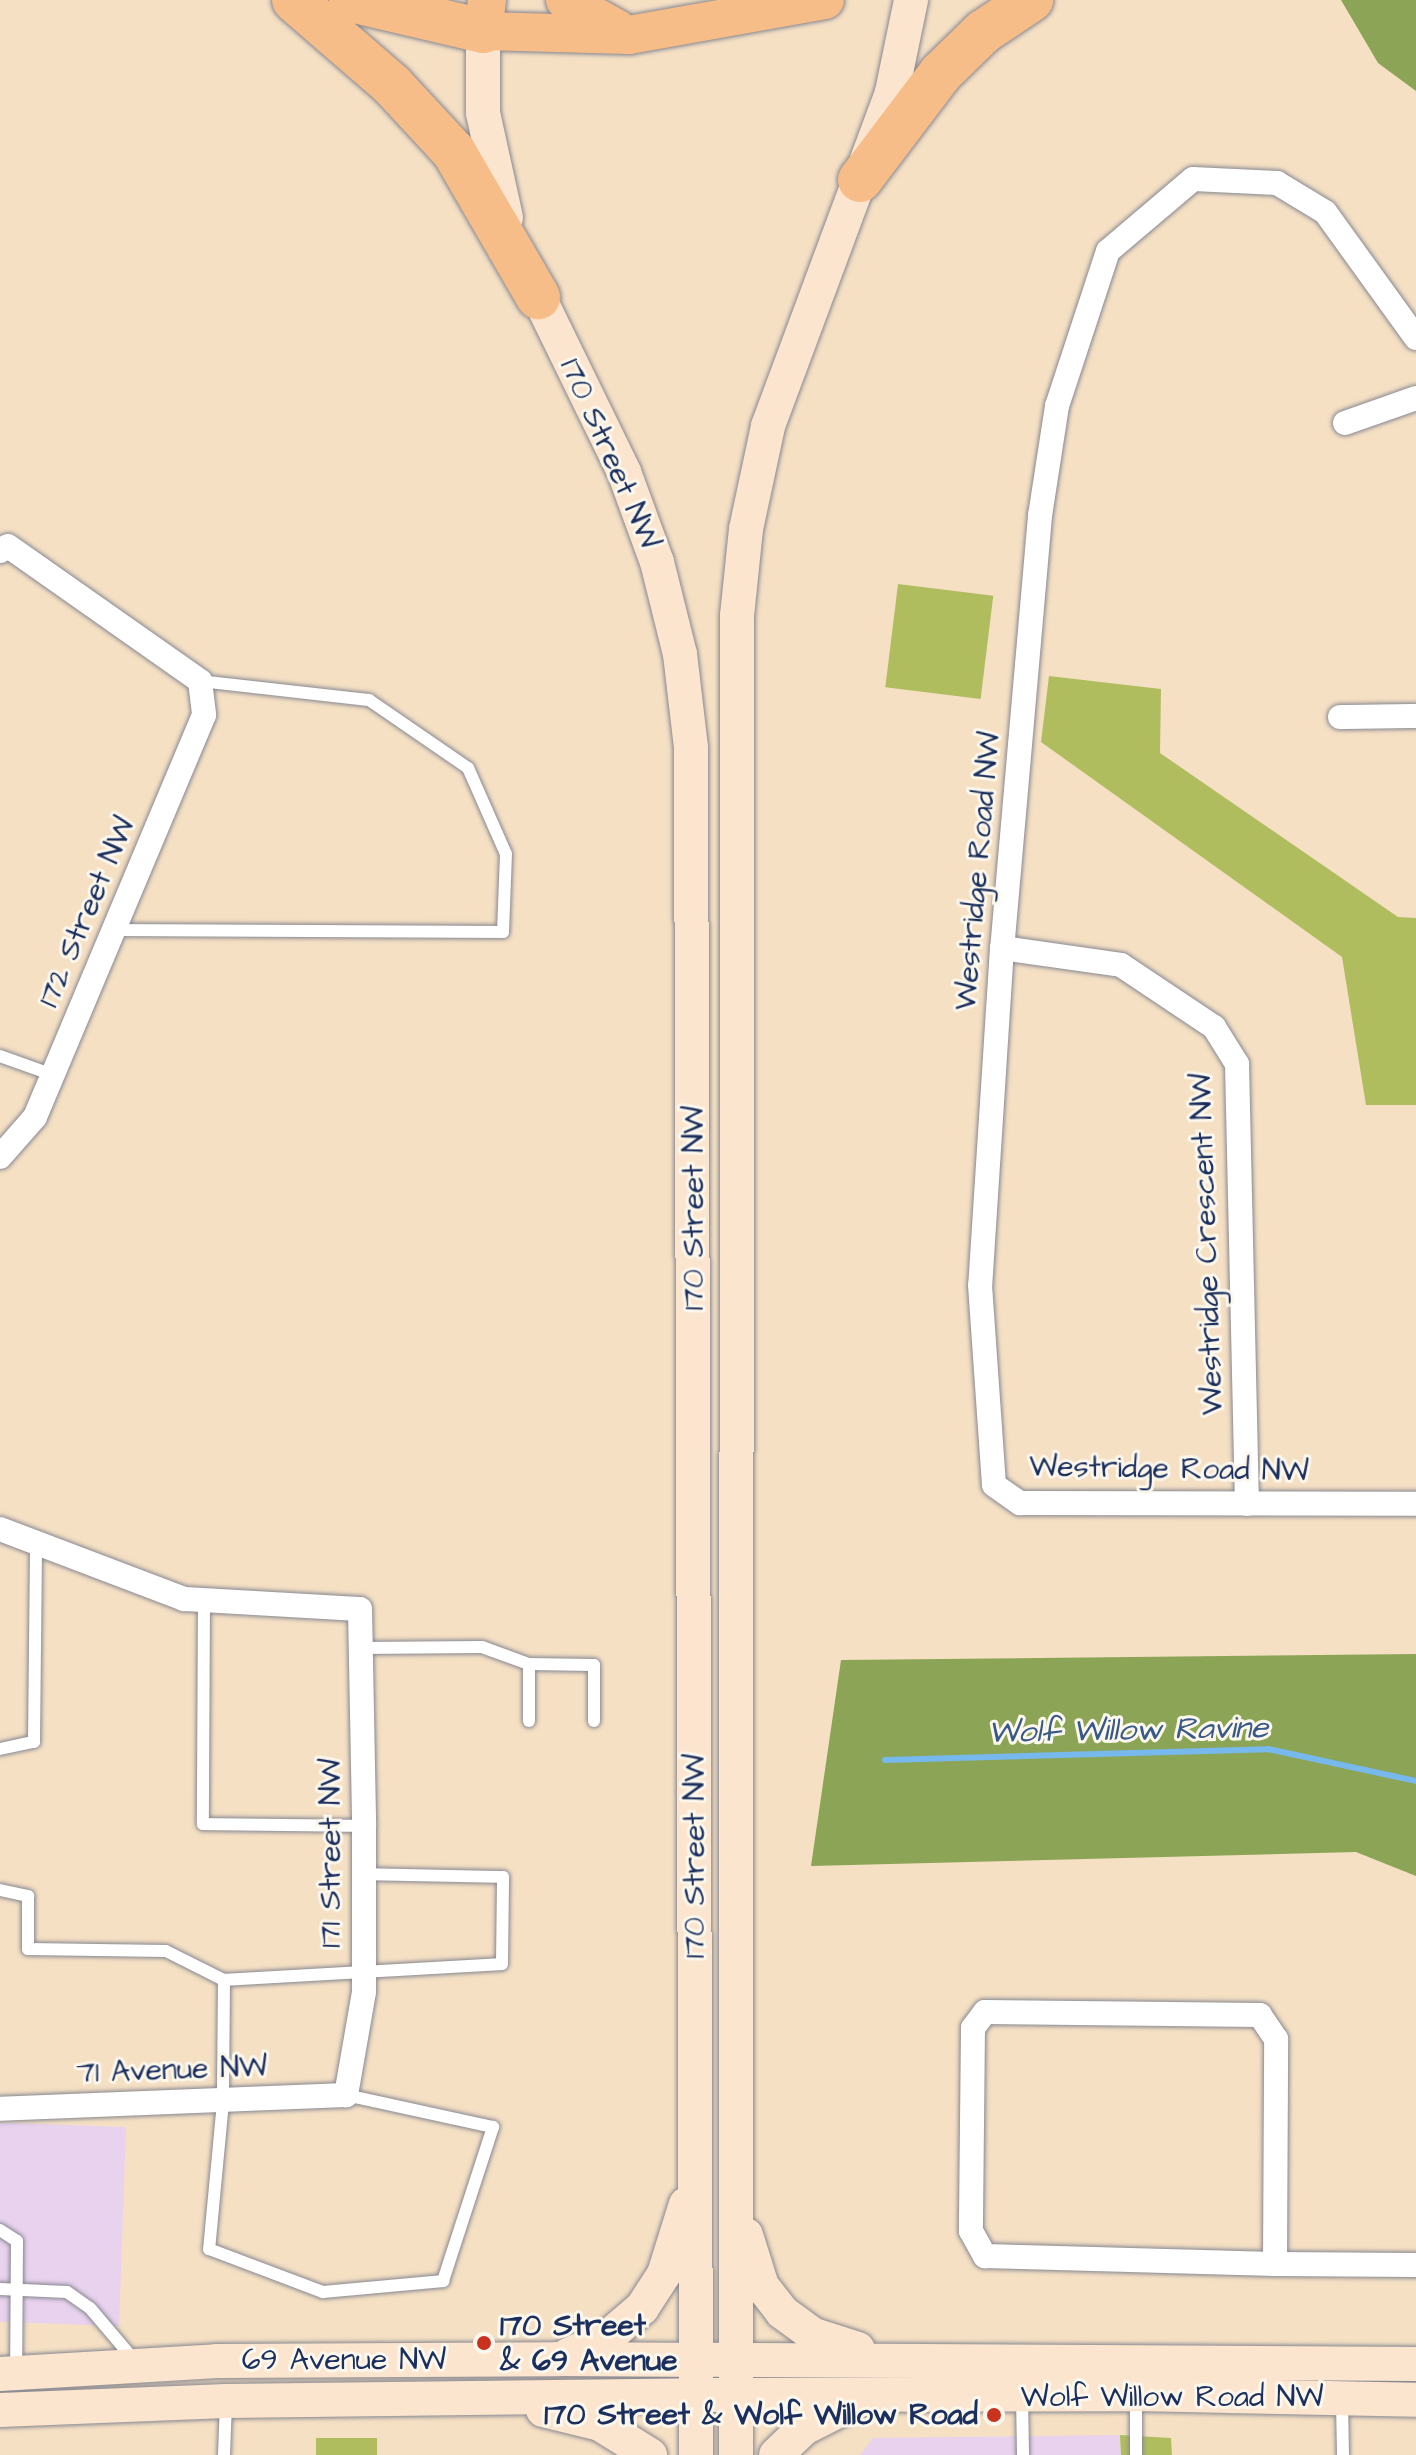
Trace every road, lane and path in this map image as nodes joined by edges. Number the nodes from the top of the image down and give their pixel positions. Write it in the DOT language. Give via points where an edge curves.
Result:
graph roads {
  1 [pos="294,0"];
  2 [pos="351,0"];
  3 [pos="565,0"];
  4 [pos="825,0"];
  5 [pos="911,0"];
  6 [pos="1031,0"];
  7 [pos="485,15"];
  8 [pos="629,35"];
  9 [pos="860,180"];
  10 [pos="538,297"];
  11 [pos="1416,338"];
  12 [pos="1416,398"];
  13 [pos="1345,423"];
  14 [pos="4,549"];
  15 [pos="200,681"];
  16 [pos="1416,716"];
  17 [pos="1340,717"];
  18 [pos="116,930"];
  19 [pos="1002,948"];
  20 [pos="0,1056"];
  21 [pos="53,1075"];
  22 [pos="0,1157"];
  23 [pos="1247,1504"];
  24 [pos="1416,1504"];
  25 [pos="0,1529"];
  26 [pos="36,1543"];
  27 [pos="204,1601"];
  28 [pos="362,1648"];
  29 [pos="529,1664"];
  30 [pos="529,1721"];
  31 [pos="594,1721"];
  32 [pos="0,1749"];
  33 [pos="364,1826"];
  34 [pos="364,1874"];
  35 [pos="0,1890"];
  36 [pos="364,1975"];
  37 [pos="224,1980"];
  38 [pos="346,2095"];
  39 [pos="223,2102"];
  40 [pos="0,2109"];
  41 [pos="695,2181"];
  42 [pos="736,2202"];
  43 [pos="0,2230"];
  44 [pos="1275,2264"];
  45 [pos="1416,2265"];
  46 [pos="0,2289"];
  47 [pos="15,2290"];
  48 [pos="558,2359"];
  49 [pos="696,2359"];
  50 [pos="941,2361"];
  51 [pos="978,2361"];
  52 [pos="1416,2364"];
  53 [pos="138,2366"];
  54 [pos="8,2373"];
  55 [pos="1023,2378"];
  56 [pos="736,2380"];
  57 [pos="1136,2394"];
  58 [pos="697,2395"];
  59 [pos="476,2398"];
  60 [pos="862,2398"];
  61 [pos="1342,2399"];
  62 [pos="1416,2400"];
  63 [pos="226,2401"];
  64 [pos="0,2410"];
  65 [pos="224,2455"];
  66 [pos="650,2455"];
  67 [pos="696,2455"];
  68 [pos="736,2455"];
  69 [pos="776,2455"];
  70 [pos="1023,2455"];
  71 [pos="1136,2455"];
  72 [pos="1343,2455"];
  1 -- 10 [label="highway" via="392,85 454,152"];
  2 -- 7 [label="highway"];
  3 -- 8 [label="main road"];
  4 -- 8 [label="main road"];
  5 -- 9 [label="main road, 170 Street NW" via="892,92"];
  6 -- 9 [label="highway" via="983,32 941,73"];
  7 -- 8 [label="main road"];
  7 -- 10 [label="main road, 170 Street NW" via="483,113 493,176"];
  9 -- 42 [label="main road, 170 Street NW" via="768,426 746,529 737,616"];
  10 -- 41 [label="main road, 170 Street NW" via="624,472 657,562 680,654 691,748"];
  11 -- 19 [label="street, Westridge Road NW" via="1325,212 1277,183 1193,179 1108,251 1057,406 1040,516"];
  12 -- 13 [label="street"];
  14 -- 15 [label="street"];
  15 -- 18 [label="street, 172 Street NW" via="204,715"];
  15 -- 18 [label="lane" via="369,700 468,768 506,854 503,932"];
  16 -- 17 [label="street"];
  18 -- 21 [label="street, 172 Street NW"];
  19 -- 23 [label="street, Westridge Crescent NW" via="1121,965 1214,1027 1237,1064"];
  19 -- 23 [label="street, Westridge Road NW" via="980,1285 994,1485 1020,1503"];
  20 -- 21 [label="lane"];
  21 -- 22 [label="street, 172 Street NW" via="35,1117"];
  23 -- 24 [label="street, Westridge Road NW"];
  25 -- 26 [label="street"];
  26 -- 27 [label="street" via="184,1599"];
  26 -- 32 [label="lane" via="34,1742"];
  27 -- 28 [label="street, 171 Street NW" via="360,1609"];
  27 -- 33 [label="lane" via="203,1824"];
  28 -- 29 [label="lane" via="482,1647"];
  28 -- 33 [label="street, 171 Street NW"];
  29 -- 30 [label="lane"];
  29 -- 31 [label="lane" via="594,1665"];
  33 -- 34 [label="street, 171 Street NW"];
  34 -- 36 [label="street, 171 Street NW"];
  34 -- 36 [label="lane" via="503,1877 502,1964"];
  35 -- 37 [label="lane" via="28,1896 28,1949 166,1951"];
  36 -- 37 [label="lane"];
  36 -- 38 [label="street, 171 Street NW"];
  37 -- 39 [label="lane"];
  38 -- 39 [label="street, 71 Avenue NW"];
  38 -- 39 [label="lane" via="493,2127 443,2281 323,2292 209,2249"];
  39 -- 40 [label="street, 71 Avenue NW"];
  41 -- 48 [label="main road" via="664,2274 642,2308 608,2337"];
  41 -- 49 [label="main road, 170 Street NW"];
  42 -- 50 [label="main road" via="762,2286 782,2312 829,2340 871,2353"];
  42 -- 56 [label="main road, 170 Street NW"];
  43 -- 47 [label="lane" via="17,2241"];
  44 -- 44 [label="street" via="1276,2039 1260,2015 985,2012 973,2028 971,2231 985,2256"];
  44 -- 45 [label="street"];
  46 -- 47 [label="lane"];
  47 -- 53 [label="lane" via="67,2292 90,2308"];
  47 -- 54 [label="lane"];
  48 -- 49 [label="main road, 69 Avenue NW"];
  48 -- 53 [label="main road, 69 Avenue NW"];
  49 -- 56 [label="main road, 69 Avenue NW"];
  49 -- 58 [label="main road, 170 Street NW"];
  50 -- 51 [label="main road, Wolf Willow Road NW"];
  50 -- 56 [label="main road, Wolf Willow Road NW"];
  51 -- 55 [label="main road, Wolf Willow Road NW"];
  51 -- 56 [label="main road" via="857,2383"];
  52 -- 55 [label="main road, Wolf Willow Road NW"];
  53 -- 54 [label="main road, 69 Avenue NW"];
  55 -- 57 [label="main road, Wolf Willow Road NW"];
  55 -- 60 [label="main road, Wolf Willow Road NW"];
  55 -- 70 [label="lane"];
  56 -- 58 [label="main road, 69 Avenue NW"];
  56 -- 60 [label="main road, Wolf Willow Road NW"];
  56 -- 68 [label="main road, 170 Street NW"];
  57 -- 61 [label="main road, Wolf Willow Road NW"];
  57 -- 71 [label="lane"];
  58 -- 59 [label="main road, 69 Avenue NW"];
  58 -- 67 [label="main road, 170 Street NW"];
  59 -- 63 [label="main road, 69 Avenue NW"];
  59 -- 66 [label="main road" via="600,2424"];
  60 -- 69 [label="main road" via="804,2428"];
  61 -- 62 [label="main road, Wolf Willow Road NW"];
  61 -- 72 [label="lane"];
  63 -- 64 [label="main road, 69 Avenue NW"];
  63 -- 65 [label="lane"];
}
